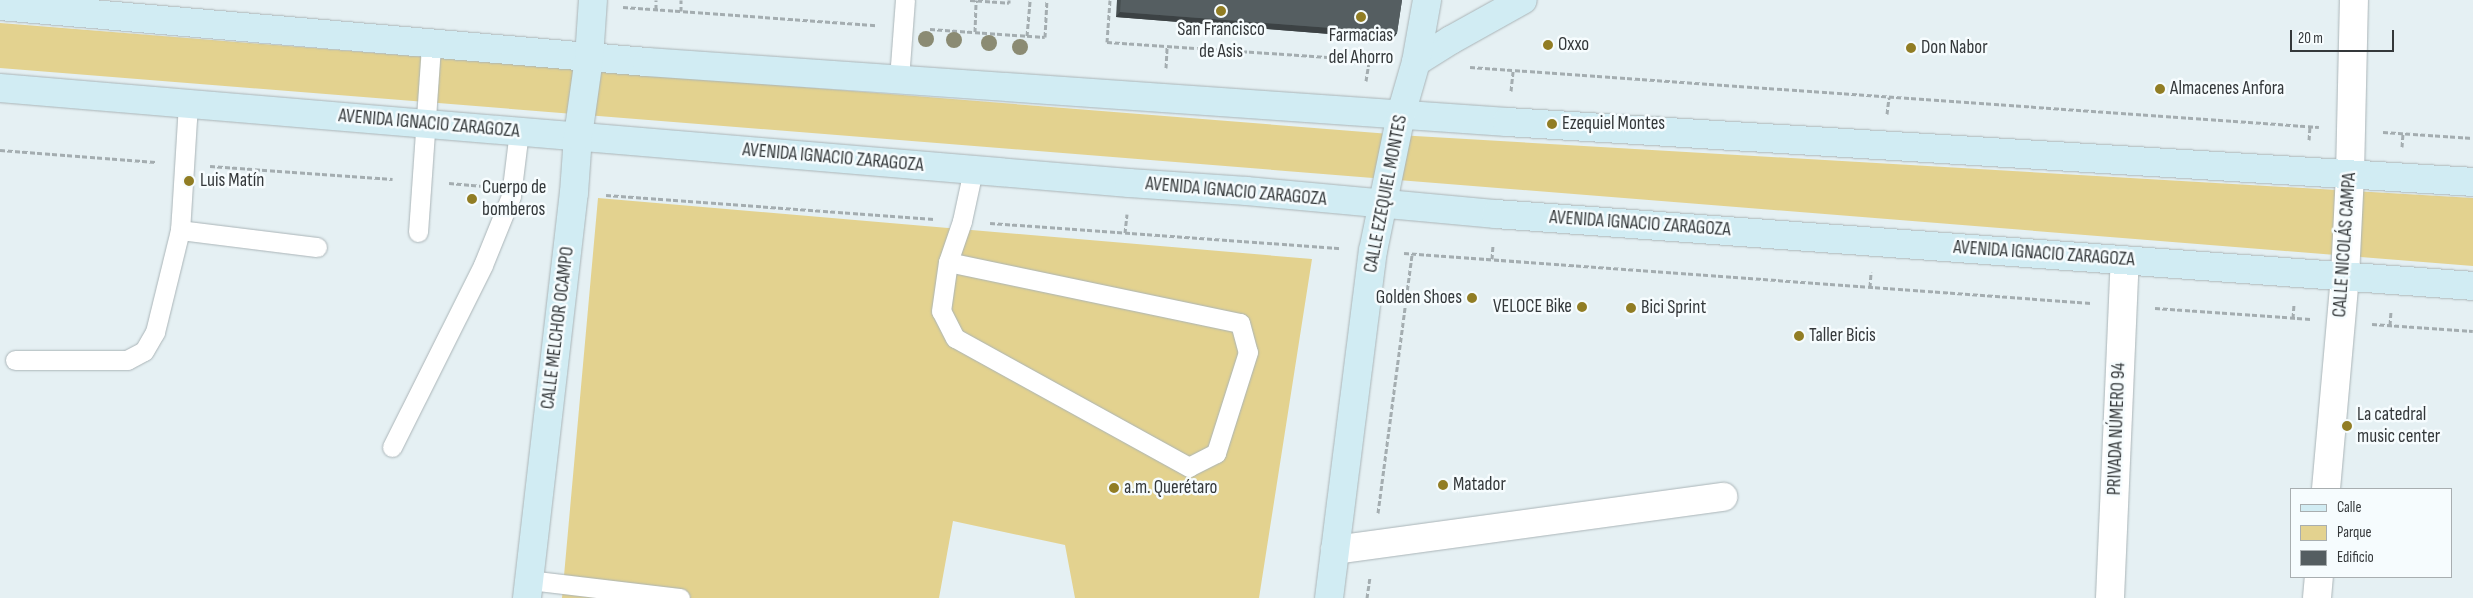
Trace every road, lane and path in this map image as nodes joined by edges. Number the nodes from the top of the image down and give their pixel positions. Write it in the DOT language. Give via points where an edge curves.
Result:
graph roads {
  1 [pos="656,0"];
  2 [pos="681,0"];
  3 [pos="905,0"];
  4 [pos="970,0"];
  5 [pos="976,0"];
  6 [pos="1009,0"];
  7 [pos="1030,0"];
  8 [pos="1047,0"];
  9 [pos="1110,0"];
  10 [pos="1427,0"];
  11 [pos="1523,0"];
  12 [pos="2354,0"];
  13 [pos="593,3"];
  14 [pos="0,6"];
  15 [pos="656,9"];
  16 [pos="681,10"];
  17 [pos="902,27"];
  18 [pos="975,32"];
  19 [pos="1027,36"];
  20 [pos="431,44"];
  21 [pos="589,58"];
  22 [pos="1416,62"];
  23 [pos="1465,66"];
  24 [pos="899,79"];
  25 [pos="0,88"];
  26 [pos="188,104"];
  27 [pos="1401,114"];
  28 [pos="425,123"];
  29 [pos="2352,130"];
  30 [pos="519,131"];
  31 [pos="578,136"];
  32 [pos="2473,138"];
  33 [pos="0,150"];
  34 [pos="184,164"];
  35 [pos="973,170"];
  36 [pos="2350,174"];
  37 [pos="422,182"];
  38 [pos="2473,182"];
  39 [pos="512,188"];
  40 [pos="574,192"];
  41 [pos="1383,204"];
  42 [pos="962,221"];
  43 [pos="180,230"];
  44 [pos="418,232"];
  45 [pos="317,247"];
  46 [pos="1373,251"];
  47 [pos="1412,254"];
  48 [pos="2125,260"];
  49 [pos="948,262"];
  50 [pos="2344,276"];
  51 [pos="2473,286"];
  52 [pos="2122,306"];
  53 [pos="2340,322"];
  54 [pos="2473,331"];
  55 [pos="15,360"];
  56 [pos="392,447"];
  57 [pos="2326,488"];
  58 [pos="1723,497"];
  59 [pos="1374,545"];
  60 [pos="1335,550"];
  61 [pos="2319,578"];
  62 [pos="528,589"];
  63 [pos="680,598"];
  64 [pos="1329,598"];
  65 [pos="1367,598"];
  66 [pos="2110,598"];
  67 [pos="2317,598"];
  1 -- 15 [label="path"];
  2 -- 16 [label="path"];
  3 -- 17 [label="lane"];
  4 -- 5 [label="path"];
  5 -- 6 [label="path" via="1009,3"];
  5 -- 18 [label="path"];
  7 -- 19 [label="path"];
  8 -- 19 [label="path" via="1045,37"];
  9 -- 22 [label="path" via="1107,42"];
  10 -- 22 [label="main road, CALLE EZEQUIEL MONTES"];
  11 -- 22 [label="main road"];
  12 -- 29 [label="street, CALLE NICOLÁS CAMPA"];
  13 -- 15 [label="path"];
  13 -- 21 [label="main road, CALLE MELCHOR OCAMPO"];
  14 -- 20 [label="main road"];
  15 -- 16 [label="path"];
  16 -- 17 [label="path"];
  17 -- 18 [label="path"];
  17 -- 24 [label="lane"];
  18 -- 19 [label="path"];
  20 -- 21 [label="main road"];
  20 -- 28 [label="lane"];
  21 -- 24 [label="main road"];
  21 -- 31 [label="main road, CALLE MELCHOR OCAMPO"];
  22 -- 27 [label="main road, CALLE EZEQUIEL MONTES"];
  23 -- 29 [label="path"];
  24 -- 27 [label="main road"];
  25 -- 26 [label="main road, AVENIDA IGNACIO ZARAGOZA"];
  26 -- 28 [label="main road, AVENIDA IGNACIO ZARAGOZA"];
  26 -- 34 [label="lane"];
  27 -- 36 [label="main road"];
  27 -- 41 [label="main road, CALLE EZEQUIEL MONTES"];
  28 -- 30 [label="main road, AVENIDA IGNACIO ZARAGOZA"];
  28 -- 37 [label="lane"];
  29 -- 32 [label="path"];
  29 -- 36 [label="street, CALLE NICOLÁS CAMPA"];
  30 -- 31 [label="main road, AVENIDA IGNACIO ZARAGOZA"];
  30 -- 39 [label="lane"];
  31 -- 35 [label="main road, AVENIDA IGNACIO ZARAGOZA"];
  31 -- 40 [label="main road, CALLE MELCHOR OCAMPO"];
  33 -- 34 [label="path"];
  34 -- 37 [label="path"];
  34 -- 43 [label="lane"];
  35 -- 41 [label="main road, AVENIDA IGNACIO ZARAGOZA"];
  35 -- 42 [label="lane"];
  36 -- 38 [label="main road"];
  36 -- 50 [label="street, CALLE NICOLÁS CAMPA"];
  37 -- 39 [label="path"];
  37 -- 44 [label="lane"];
  39 -- 56 [label="lane" via="483,266"];
  40 -- 42 [label="path"];
  40 -- 62 [label="main road, CALLE MELCHOR OCAMPO"];
  41 -- 46 [label="main road, CALLE EZEQUIEL MONTES"];
  41 -- 48 [label="main road, AVENIDA IGNACIO ZARAGOZA"];
  42 -- 46 [label="path"];
  42 -- 49 [label="lane"];
  43 -- 45 [label="lane"];
  43 -- 55 [label="lane" via="155,332 144,351 127,360"];
  46 -- 47 [label="path"];
  46 -- 60 [label="main road, CALLE EZEQUIEL MONTES"];
  47 -- 52 [label="path"];
  47 -- 59 [label="path"];
  48 -- 50 [label="main road, AVENIDA IGNACIO ZARAGOZA"];
  48 -- 52 [label="street, PRIVADA NÚMERO 94"];
  49 -- 49 [label="lane" via="941,311 955,338 1189,468 1216,453 1248,352 1240,323"];
  50 -- 51 [label="main road, AVENIDA IGNACIO ZARAGOZA"];
  50 -- 53 [label="street, CALLE NICOLÁS CAMPA"];
  52 -- 53 [label="path"];
  52 -- 66 [label="street, PRIVADA NÚMERO 94"];
  53 -- 54 [label="path"];
  53 -- 57 [label="street, CALLE NICOLÁS CAMPA"];
  58 -- 59 [label="street"];
  59 -- 60 [label="street"];
  59 -- 65 [label="path"];
  60 -- 64 [label="main road, CALLE EZEQUIEL MONTES"];
  61 -- 67 [label="street"];
  62 -- 63 [label="lane"];
}
